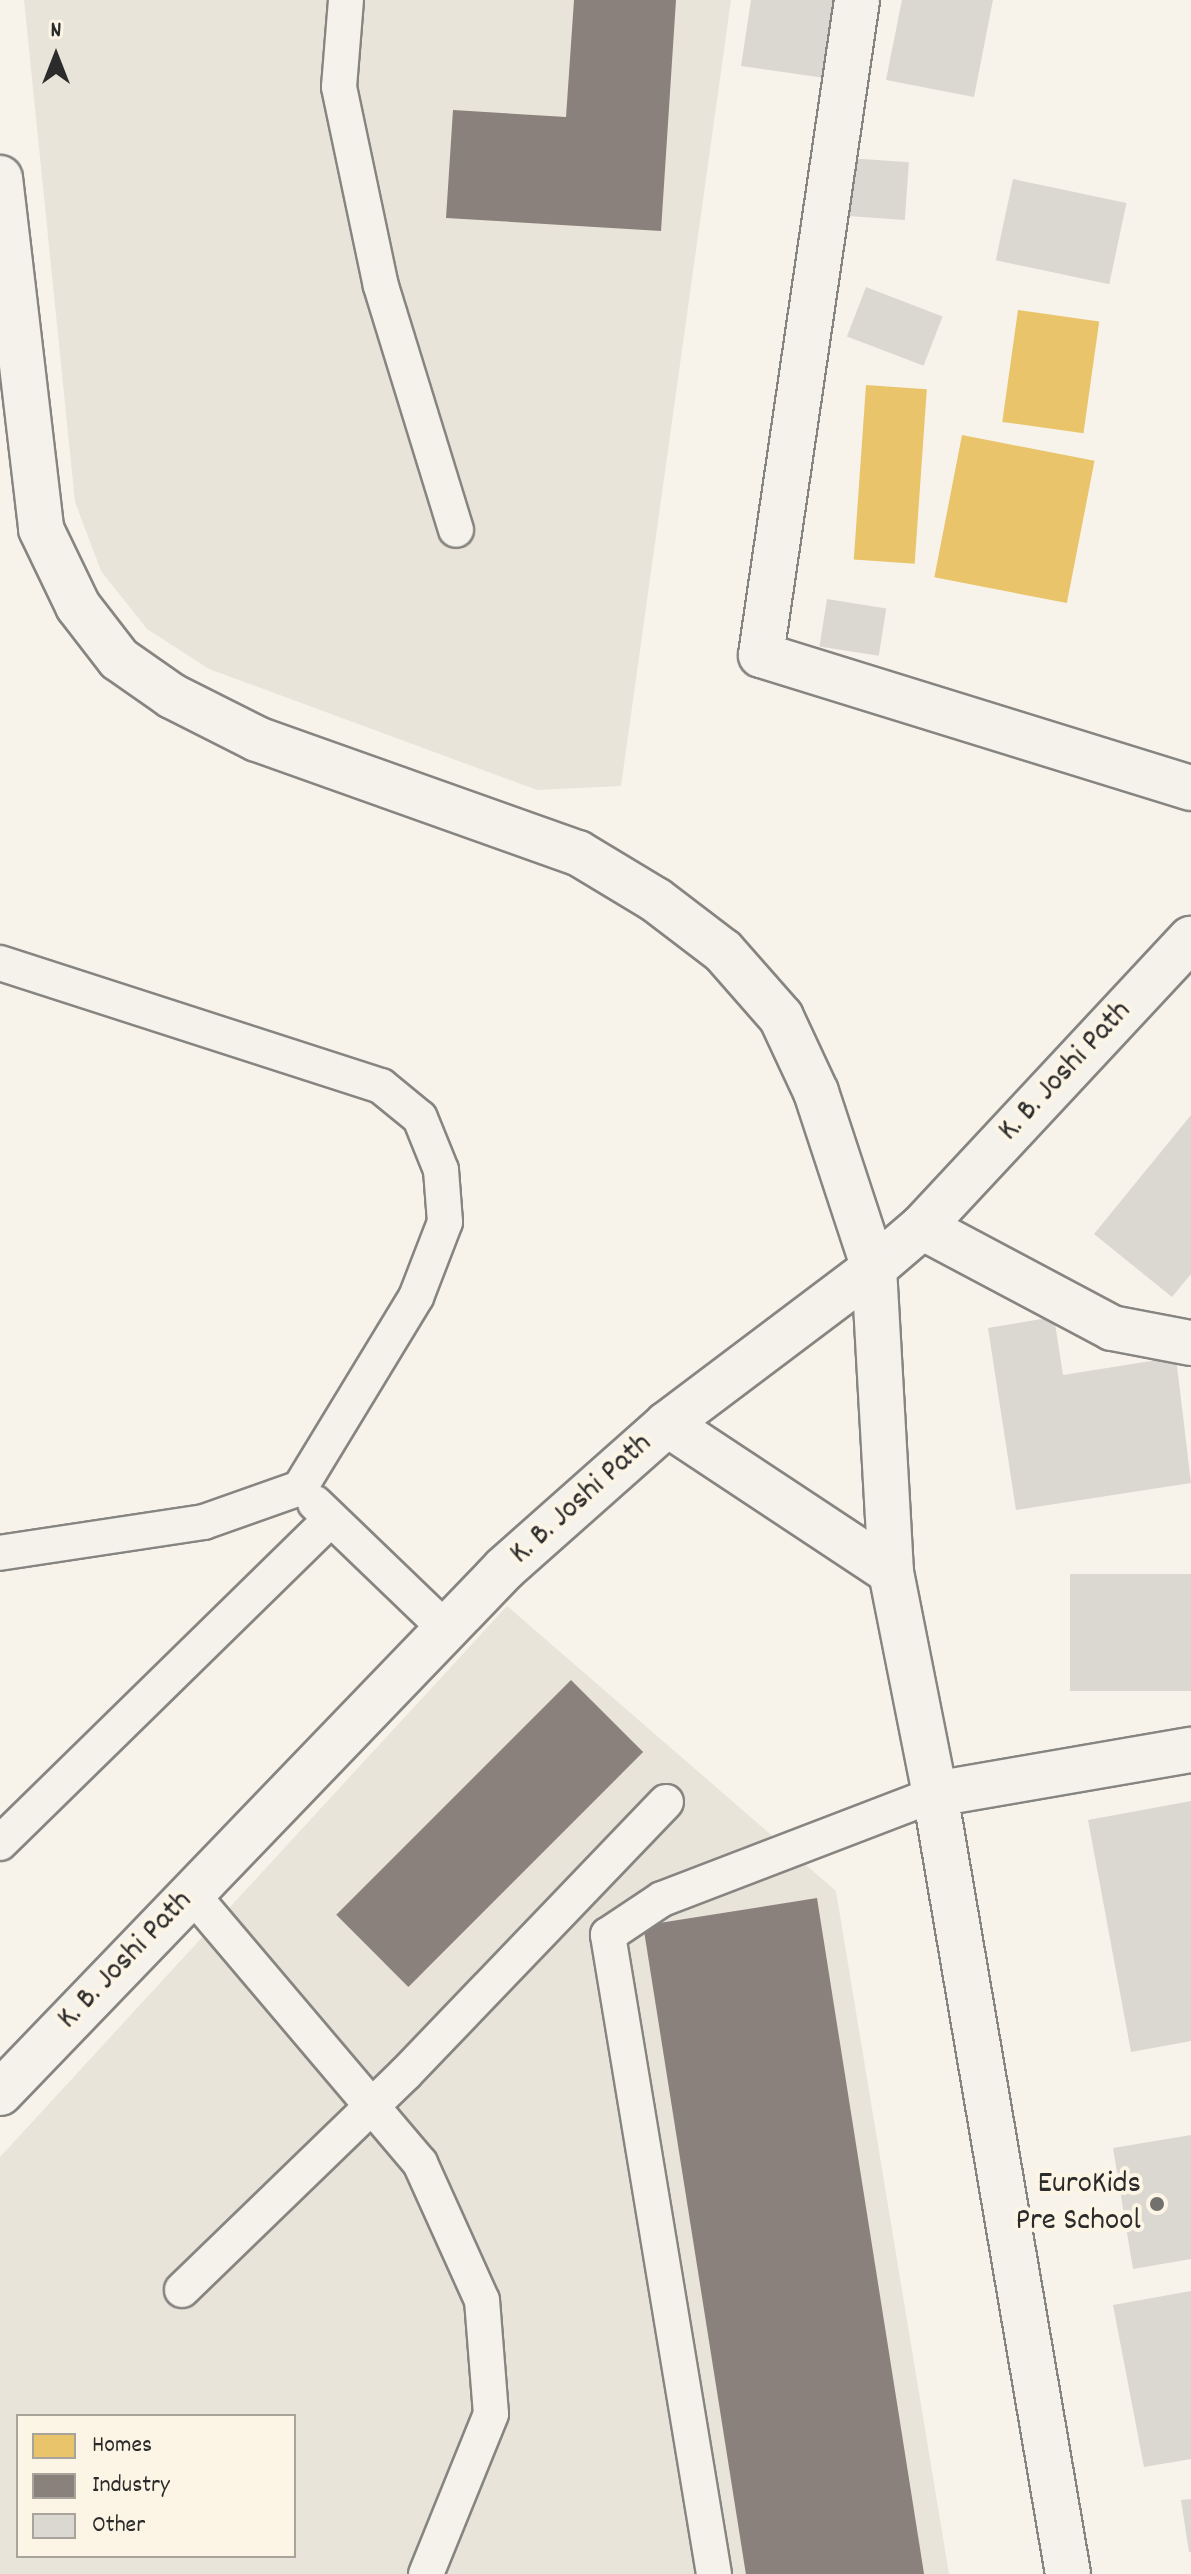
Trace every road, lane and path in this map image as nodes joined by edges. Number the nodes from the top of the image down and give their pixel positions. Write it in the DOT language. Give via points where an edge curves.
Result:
graph roads {
  1 [pos="346,0"];
  2 [pos="857,0"];
  3 [pos="0,178"];
  4 [pos="456,530"];
  5 [pos="1191,788"];
  6 [pos="1191,939"];
  7 [pos="0,963"];
  8 [pos="922,1227"];
  9 [pos="874,1268"];
  10 [pos="1191,1343"];
  11 [pos="667,1424"];
  12 [pos="300,1488"];
  13 [pos="331,1519"];
  14 [pos="0,1553"];
  15 [pos="891,1572"];
  16 [pos="446,1629"];
  17 [pos="1191,1750"];
  18 [pos="935,1794"];
  19 [pos="666,1802"];
  20 [pos="0,1843"];
  21 [pos="191,1893"];
  22 [pos="0,2093"];
  23 [pos="372,2105"];
  24 [pos="182,2290"];
  25 [pos="426,2574"];
  26 [pos="714,2574"];
  27 [pos="1068,2574"];
  1 -- 4 [label="lane" via="339,87 381,286"];
  2 -- 5 [label="main road" via="761,655"];
  3 -- 9 [label="main road" via="41,529 78,606 119,659 172,696 257,739 578,853 656,900 723,951 781,1017 816,1092"];
  6 -- 8 [label="main road, K. B. Joshi Path"];
  7 -- 12 [label="lane" via="381,1086 420,1118 441,1170 445,1222 416,1297"];
  8 -- 9 [label="main road, K. B. Joshi Path"];
  8 -- 10 [label="main road" via="1112,1328"];
  9 -- 11 [label="main road, K. B. Joshi Path"];
  9 -- 15 [label="main road"];
  11 -- 15 [label="main road"];
  11 -- 16 [label="main road, K. B. Joshi Path" via="505,1568"];
  12 -- 13 [label="lane"];
  12 -- 14 [label="lane" via="204,1522"];
  13 -- 16 [label="lane"];
  13 -- 20 [label="lane"];
  15 -- 18 [label="main road"];
  16 -- 21 [label="main road, K. B. Joshi Path"];
  17 -- 18 [label="main road"];
  18 -- 26 [label="lane" via="662,1899 608,1935"];
  18 -- 27 [label="main road"];
  19 -- 23 [label="lane"];
  21 -- 22 [label="main road, K. B. Joshi Path"];
  21 -- 23 [label="lane"];
  23 -- 24 [label="lane"];
  23 -- 25 [label="lane" via="420,2163 482,2300 491,2414"];
}
